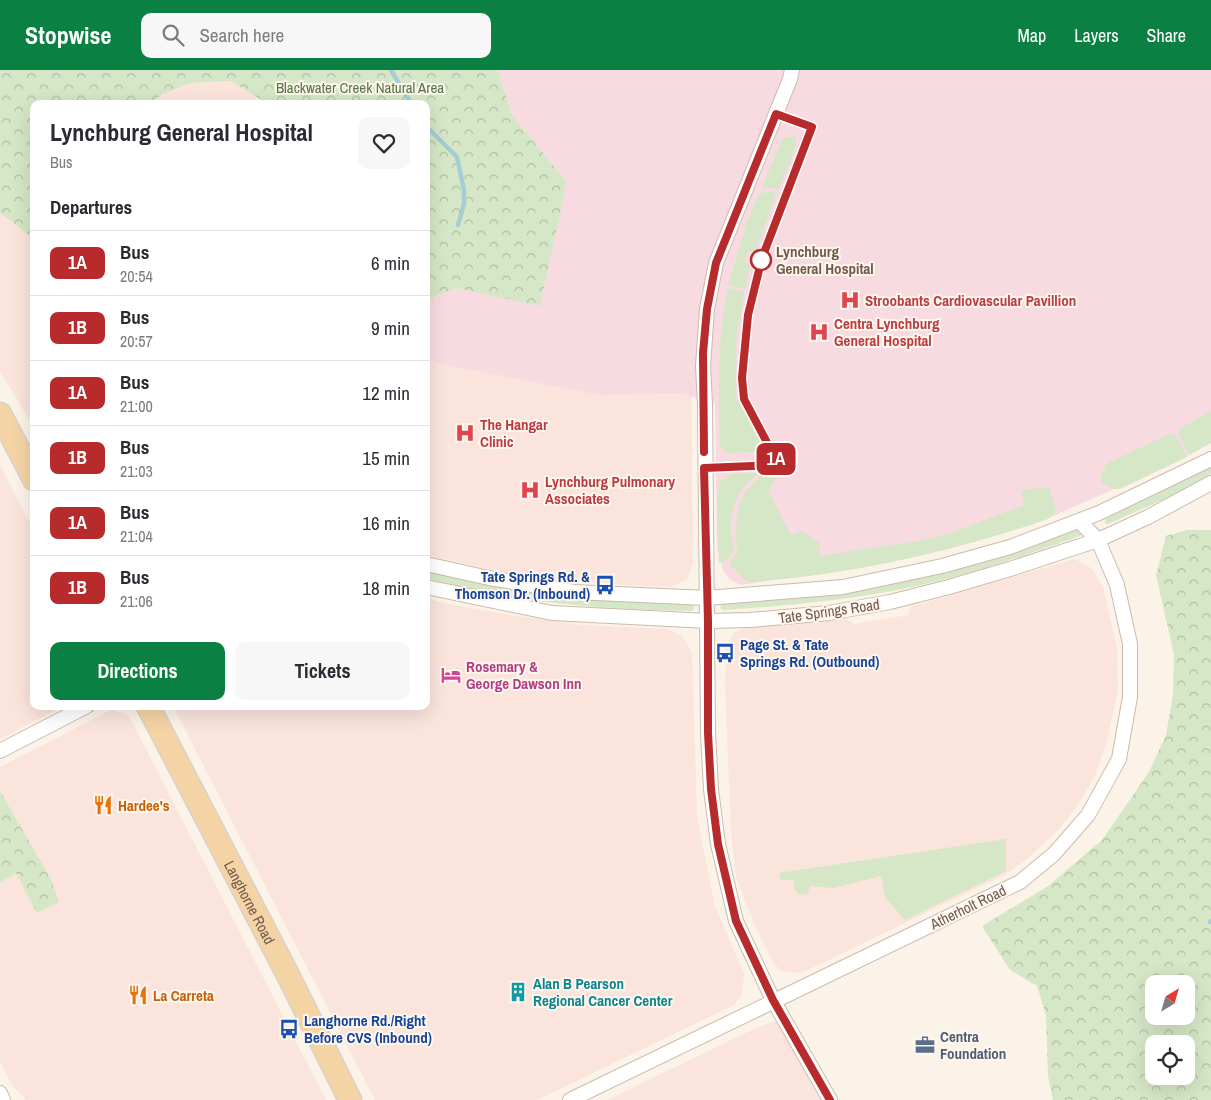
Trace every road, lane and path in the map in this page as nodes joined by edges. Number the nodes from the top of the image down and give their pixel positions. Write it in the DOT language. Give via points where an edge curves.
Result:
graph roads {
  1 [pos="792,70"];
  2 [pos="0,414"];
  3 [pos="27,449"];
  4 [pos="1211,459"];
  5 [pos="30,462"];
  6 [pos="1211,483"];
  7 [pos="1099,513"];
  8 [pos="1079,520"];
  9 [pos="1098,540"];
  10 [pos="430,565"];
  11 [pos="430,588"];
  12 [pos="707,598"];
  13 [pos="708,621"];
  14 [pos="79,710"];
  15 [pos="150,710"];
  16 [pos="0,751"];
  17 [pos="773,1000"];
  18 [pos="0,1094"];
  19 [pos="3,1100"];
  20 [pos="350,1100"];
  21 [pos="570,1100"];
  22 [pos="830,1100"];
  1 -- 12 [label="street" via="716,263 707,309 703,366"];
  2 -- 3 [label="main road"];
  3 -- 5 [label="main road"];
  4 -- 7 [label="street, Tate Springs Road"];
  6 -- 9 [label="street, Tate Springs Road"];
  7 -- 8 [label="street, Tate Springs Road"];
  7 -- 9 [label="street, Atherholt Road"];
  8 -- 9 [label="street, Atherholt Road"];
  8 -- 12 [label="street, Tate Springs Road" via="1010,547 942,566 843,587"];
  9 -- 13 [label="street, Tate Springs Road" via="1010,570 890,602 828,613"];
  9 -- 17 [label="street, Atherholt Road" via="1117,585 1130,644 1130,697 1119,759 1088,815 1054,854 1020,882"];
  10 -- 12 [label="street, Tate Springs Road" via="574,592"];
  11 -- 13 [label="street, Tate Springs Road" via="552,613"];
  12 -- 13 [label="street"];
  13 -- 17 [label="street" via="708,733 718,844 736,921"];
  14 -- 16 [label="street"];
  15 -- 20 [label="main road, Langhorne Road"];
  17 -- 21 [label="street, Atherholt Road"];
  17 -- 22 [label="street"];
  18 -- 19 [label="street"];
}
